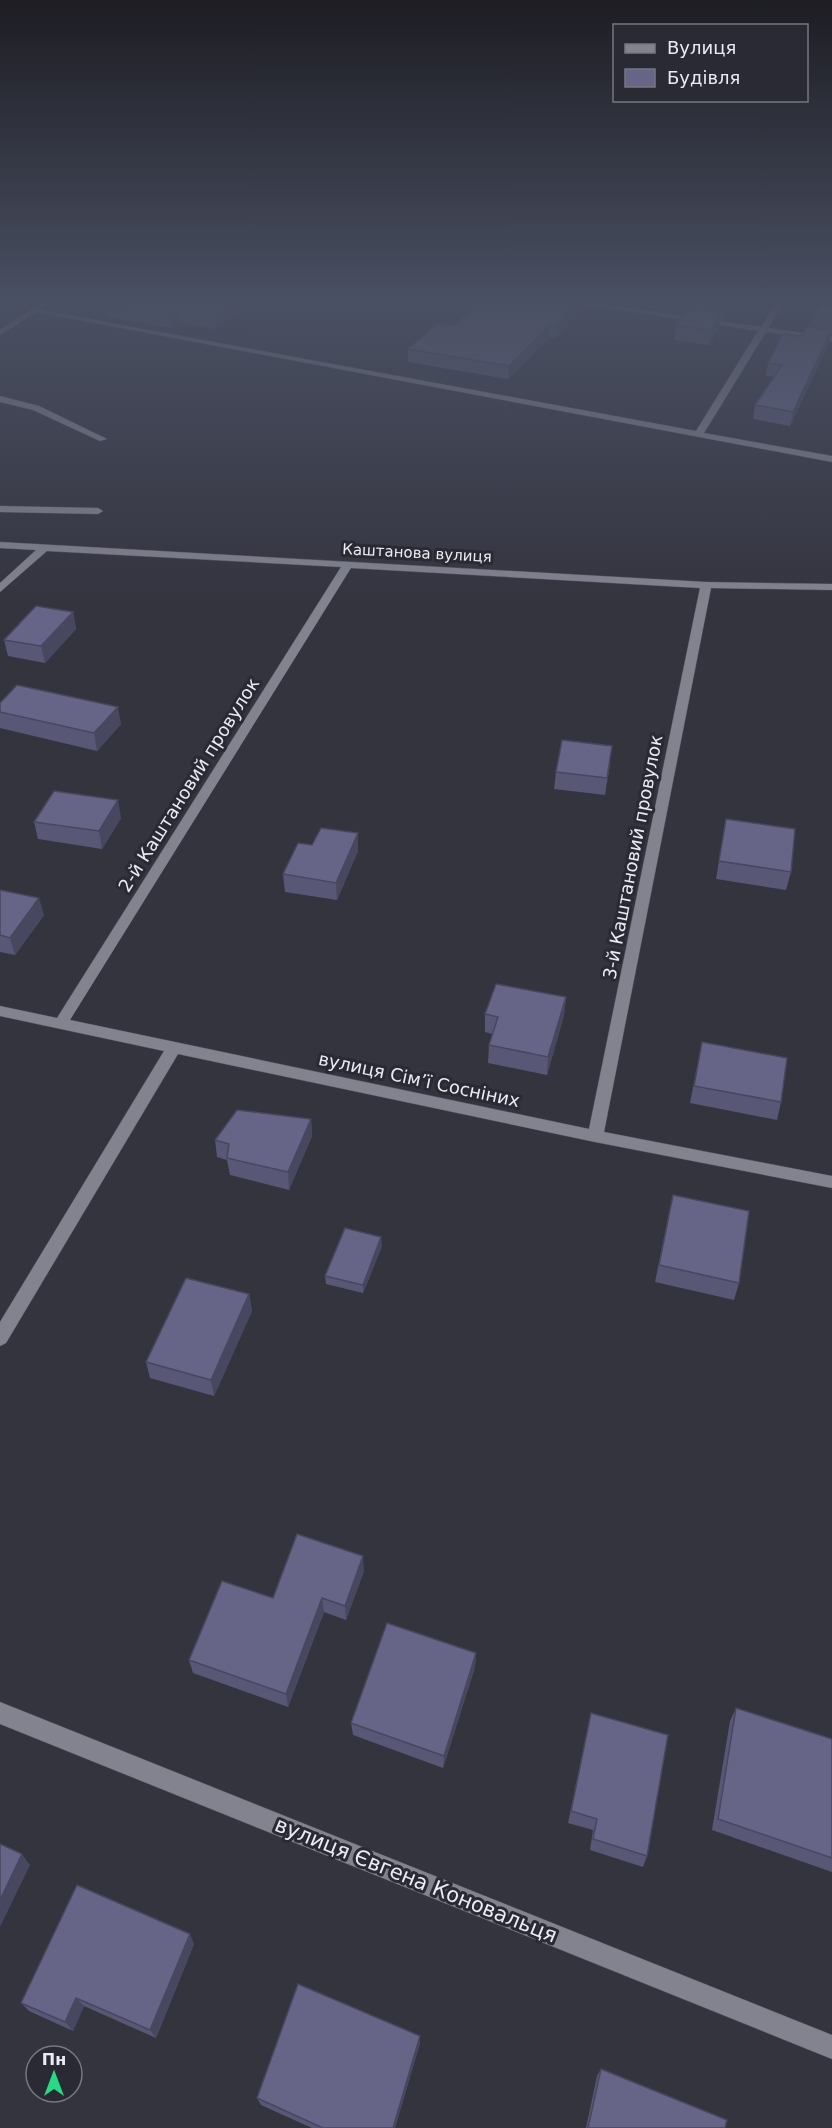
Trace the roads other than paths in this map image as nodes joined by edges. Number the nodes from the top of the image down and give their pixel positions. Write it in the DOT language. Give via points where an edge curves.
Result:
graph roads {
  1 [pos="17,403"];
  2 [pos="528,403"];
  3 [pos="718,403"];
  4 [pos="698,435"];
  5 [pos="103,439"];
  6 [pos="832,459"];
  7 [pos="0,509"];
  8 [pos="98,512"];
  9 [pos="0,545"];
  10 [pos="45,547"];
  11 [pos="348,565"];
  12 [pos="706,585"];
  13 [pos="832,587"];
  14 [pos="0,589"];
  15 [pos="0,1011"];
  16 [pos="60,1024"];
  17 [pos="173,1049"];
  18 [pos="596,1136"];
  19 [pos="832,1182"];
  20 [pos="0,1338"];
  21 [pos="0,1713"];
  22 [pos="832,2047"];
  1 -- 5 [label="street"];
  2 -- 4 [label="street"];
  3 -- 4 [label="street"];
  4 -- 6 [label="street"];
  7 -- 8 [label="street"];
  9 -- 10 [label="street, Каштанова вулиця"];
  10 -- 11 [label="street, Каштанова вулиця"];
  10 -- 14 [label="street"];
  11 -- 12 [label="street, Каштанова вулиця"];
  11 -- 16 [label="street, 2-й Каштановий провулок"];
  12 -- 13 [label="street, Каштанова вулиця"];
  12 -- 18 [label="street, 3-й Каштановий провулок"];
  15 -- 16 [label="street, вулиця Сім’ї Сосніних"];
  16 -- 17 [label="street, вулиця Сім’ї Сосніних"];
  17 -- 18 [label="street, вулиця Сім’ї Сосніних"];
  17 -- 20 [label="street"];
  18 -- 19 [label="street, вулиця Сім’ї Сосніних"];
  21 -- 22 [label="street, вулиця Євгена Коновальця"];
}
